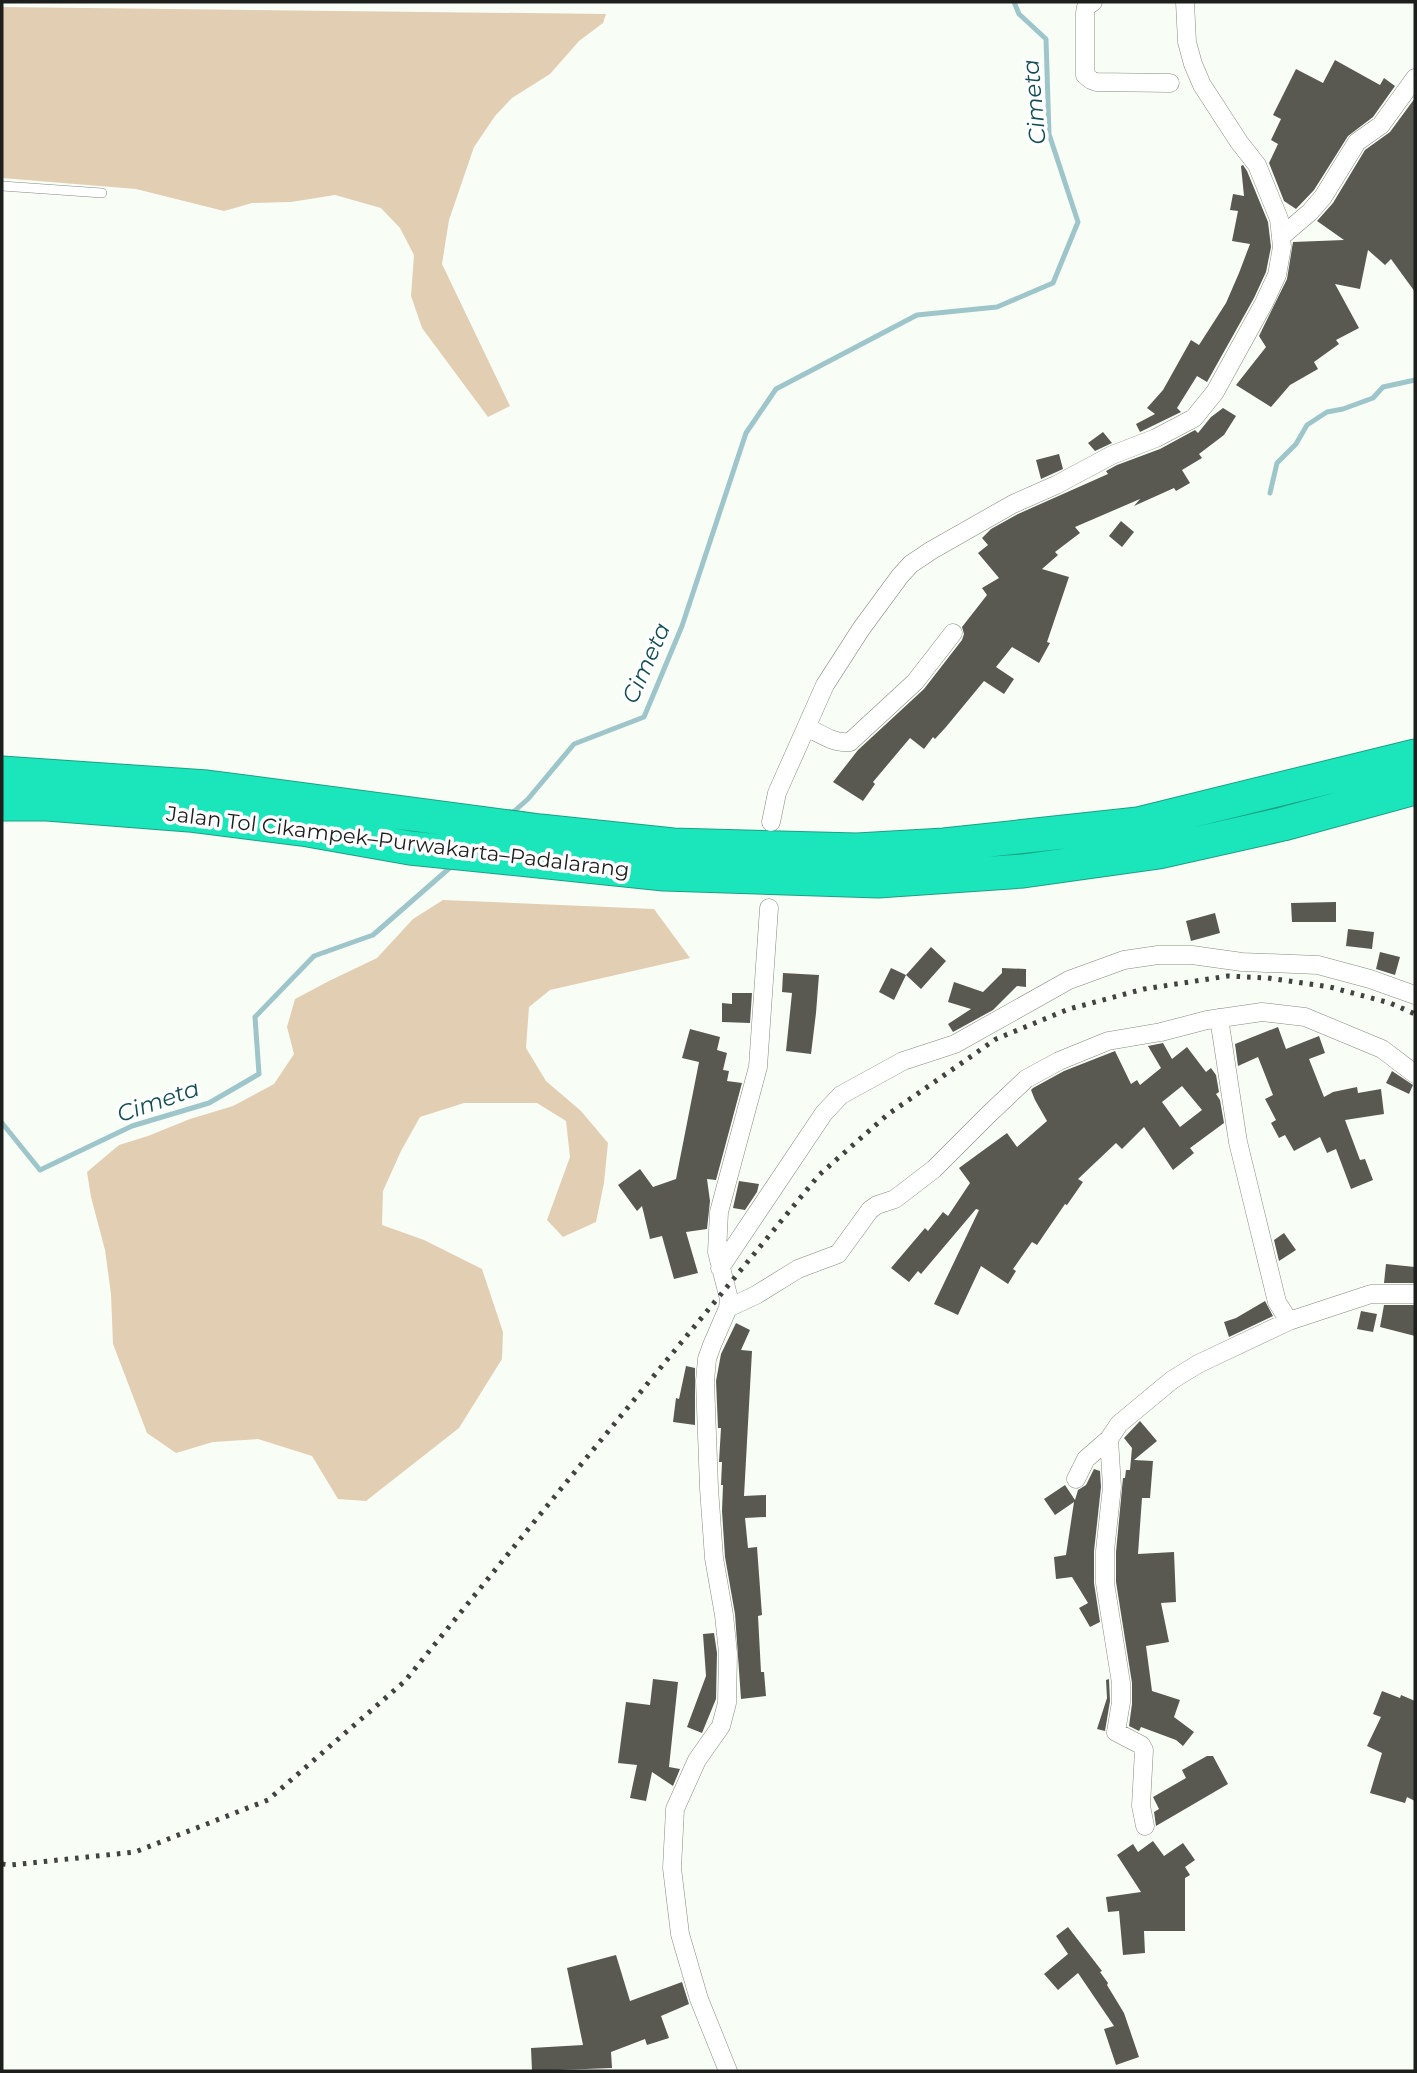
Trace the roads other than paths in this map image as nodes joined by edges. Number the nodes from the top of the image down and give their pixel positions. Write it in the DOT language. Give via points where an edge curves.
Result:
graph roads {
  1 [pos="1093,2"];
  2 [pos="1185,2"];
  3 [pos="1415,78"];
  4 [pos="1170,83"];
  5 [pos="2,186"];
  6 [pos="102,193"];
  7 [pos="1282,236"];
  8 [pos="953,634"];
  9 [pos="807,727"];
  10 [pos="1415,756"];
  11 [pos="2,773"];
  12 [pos="1415,788"];
  13 [pos="2,804"];
  14 [pos="771,822"];
  15 [pos="668,859"];
  16 [pos="769,908"];
  17 [pos="1415,995"];
  18 [pos="1219,1018"];
  19 [pos="1415,1074"];
  20 [pos="720,1268"];
  21 [pos="1415,1294"];
  22 [pos="728,1308"];
  23 [pos="1289,1321"];
  24 [pos="1109,1439"];
  25 [pos="1076,1479"];
  26 [pos="1145,1826"];
  27 [pos="728,2071"];
  1 -- 4 [label="street" via="1085,13 1087,78"];
  2 -- 7 [label="street" via="1193,64 1202,85 1257,164 1275,205"];
  3 -- 7 [label="street" via="1381,125 1357,142 1323,197"];
  5 -- 6 [label="lane"];
  7 -- 9 [label="street" via="1277,275 1215,392 1194,418 1013,504 911,564 837,663"];
  8 -- 9 [label="street" via="915,682 850,742 841,743"];
  9 -- 14 [label="street" via="777,793"];
  10 -- 15 [label="highway, Jalan Tol Cikampek–Purwakarta–Padalarang" via="1138,824 944,845"];
  11 -- 15 [label="highway, Jalan Tol Cikampek–Purwakarta–Padalarang" via="207,787 540,831"];
  12 -- 15 [label="highway, Jalan Tol Cikampek–Purwakarta–Padalarang" via="1159,852 1023,871 878,881"];
  13 -- 15 [label="highway, Jalan Tol Cikampek–Purwakarta–Padalarang" via="189,815 410,848"];
  16 -- 20 [label="street" via="758,1067 719,1212"];
  17 -- 20 [label="street" via="1318,965 1192,955 1125,960 1094,970 955,1044 903,1061 841,1095"];
  18 -- 19 [label="street" via="1262,1012 1305,1017 1382,1049"];
  18 -- 22 [label="street" via="1108,1041 1037,1072 934,1169 895,1199 870,1210 838,1254 798,1269"];
  18 -- 23 [label="street" via="1238,1142 1277,1302"];
  20 -- 22 [label="street"];
  21 -- 23 [label="street" via="1371,1294"];
  22 -- 27 [label="street" via="707,1359 705,1381 714,1558 728,1653 727,1703 721,1726 697,1760 675,1809 672,1868 680,1934 699,1999"];
  23 -- 24 [label="street" via="1172,1380 1119,1424"];
  24 -- 25 [label="street" via="1086,1459"];
  24 -- 26 [label="street" via="1112,1487 1105,1583 1121,1683 1116,1732 1144,1750 1141,1806"];
}
